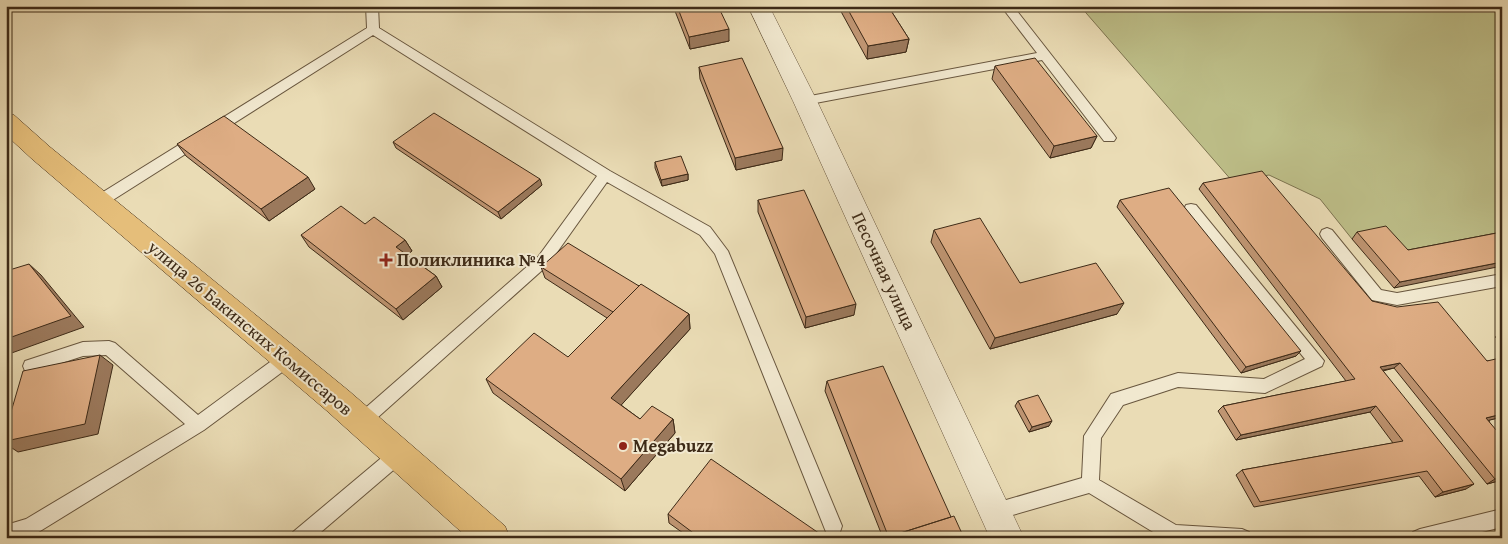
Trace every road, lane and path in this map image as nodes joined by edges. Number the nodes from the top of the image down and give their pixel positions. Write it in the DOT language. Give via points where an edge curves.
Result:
graph roads {
  1 [pos="372,6"];
  2 [pos="758,6"];
  3 [pos="1007,6"];
  4 [pos="373,30"];
  5 [pos="1046,55"];
  6 [pos="806,101"];
  7 [pos="6,121"];
  8 [pos="1109,138"];
  9 [pos="605,175"];
  10 [pos="100,201"];
  11 [pos="1190,209"];
  12 [pos="1327,234"];
  13 [pos="1502,280"];
  14 [pos="287,359"];
  15 [pos="31,366"];
  16 [pos="361,422"];
  17 [pos="198,425"];
  18 [pos="398,455"];
  19 [pos="1090,484"];
  20 [pos="995,511"];
  21 [pos="1502,518"];
  22 [pos="833,526"];
  23 [pos="6,534"];
  24 [pos="1175,536"];
  25 [pos="300,538"];
  26 [pos="493,538"];
  27 [pos="1007,538"];
  28 [pos="1242,538"];
  29 [pos="1420,538"];
  1 -- 4 [label="lane"];
  2 -- 6 [label="street, Песочная улица"];
  3 -- 5 [label="lane"];
  4 -- 9 [label="lane"];
  4 -- 10 [label="lane"];
  5 -- 6 [label="lane"];
  5 -- 8 [label="lane"];
  6 -- 20 [label="street, Песочная улица"];
  7 -- 10 [label="main road, улица 26 Бакинских Комиссаров"];
  9 -- 16 [label="lane" via="543,261"];
  9 -- 22 [label="lane" via="705,231 721,251"];
  10 -- 14 [label="main road, улица 26 Бакинских Комиссаров"];
  11 -- 19 [label="lane" via="1316,362 1265,386 1178,380 1117,399 1093,436"];
  12 -- 13 [label="lane" via="1377,296 1397,300"];
  14 -- 16 [label="main road, улица 26 Бакинских Комиссаров"];
  14 -- 17 [label="lane"];
  15 -- 17 [label="lane" via="82,349 109,348"];
  16 -- 18 [label="main road, улица 26 Бакинских Комиссаров"];
  17 -- 23 [label="lane" via="30,527"];
  18 -- 25 [label="lane"];
  18 -- 26 [label="main road, улица 26 Бакинских Комиссаров"];
  19 -- 20 [label="lane"];
  19 -- 24 [label="lane"];
  20 -- 27 [label="street, Песочная улица"];
  21 -- 29 [label="lane"];
  24 -- 28 [label="lane"];
}
